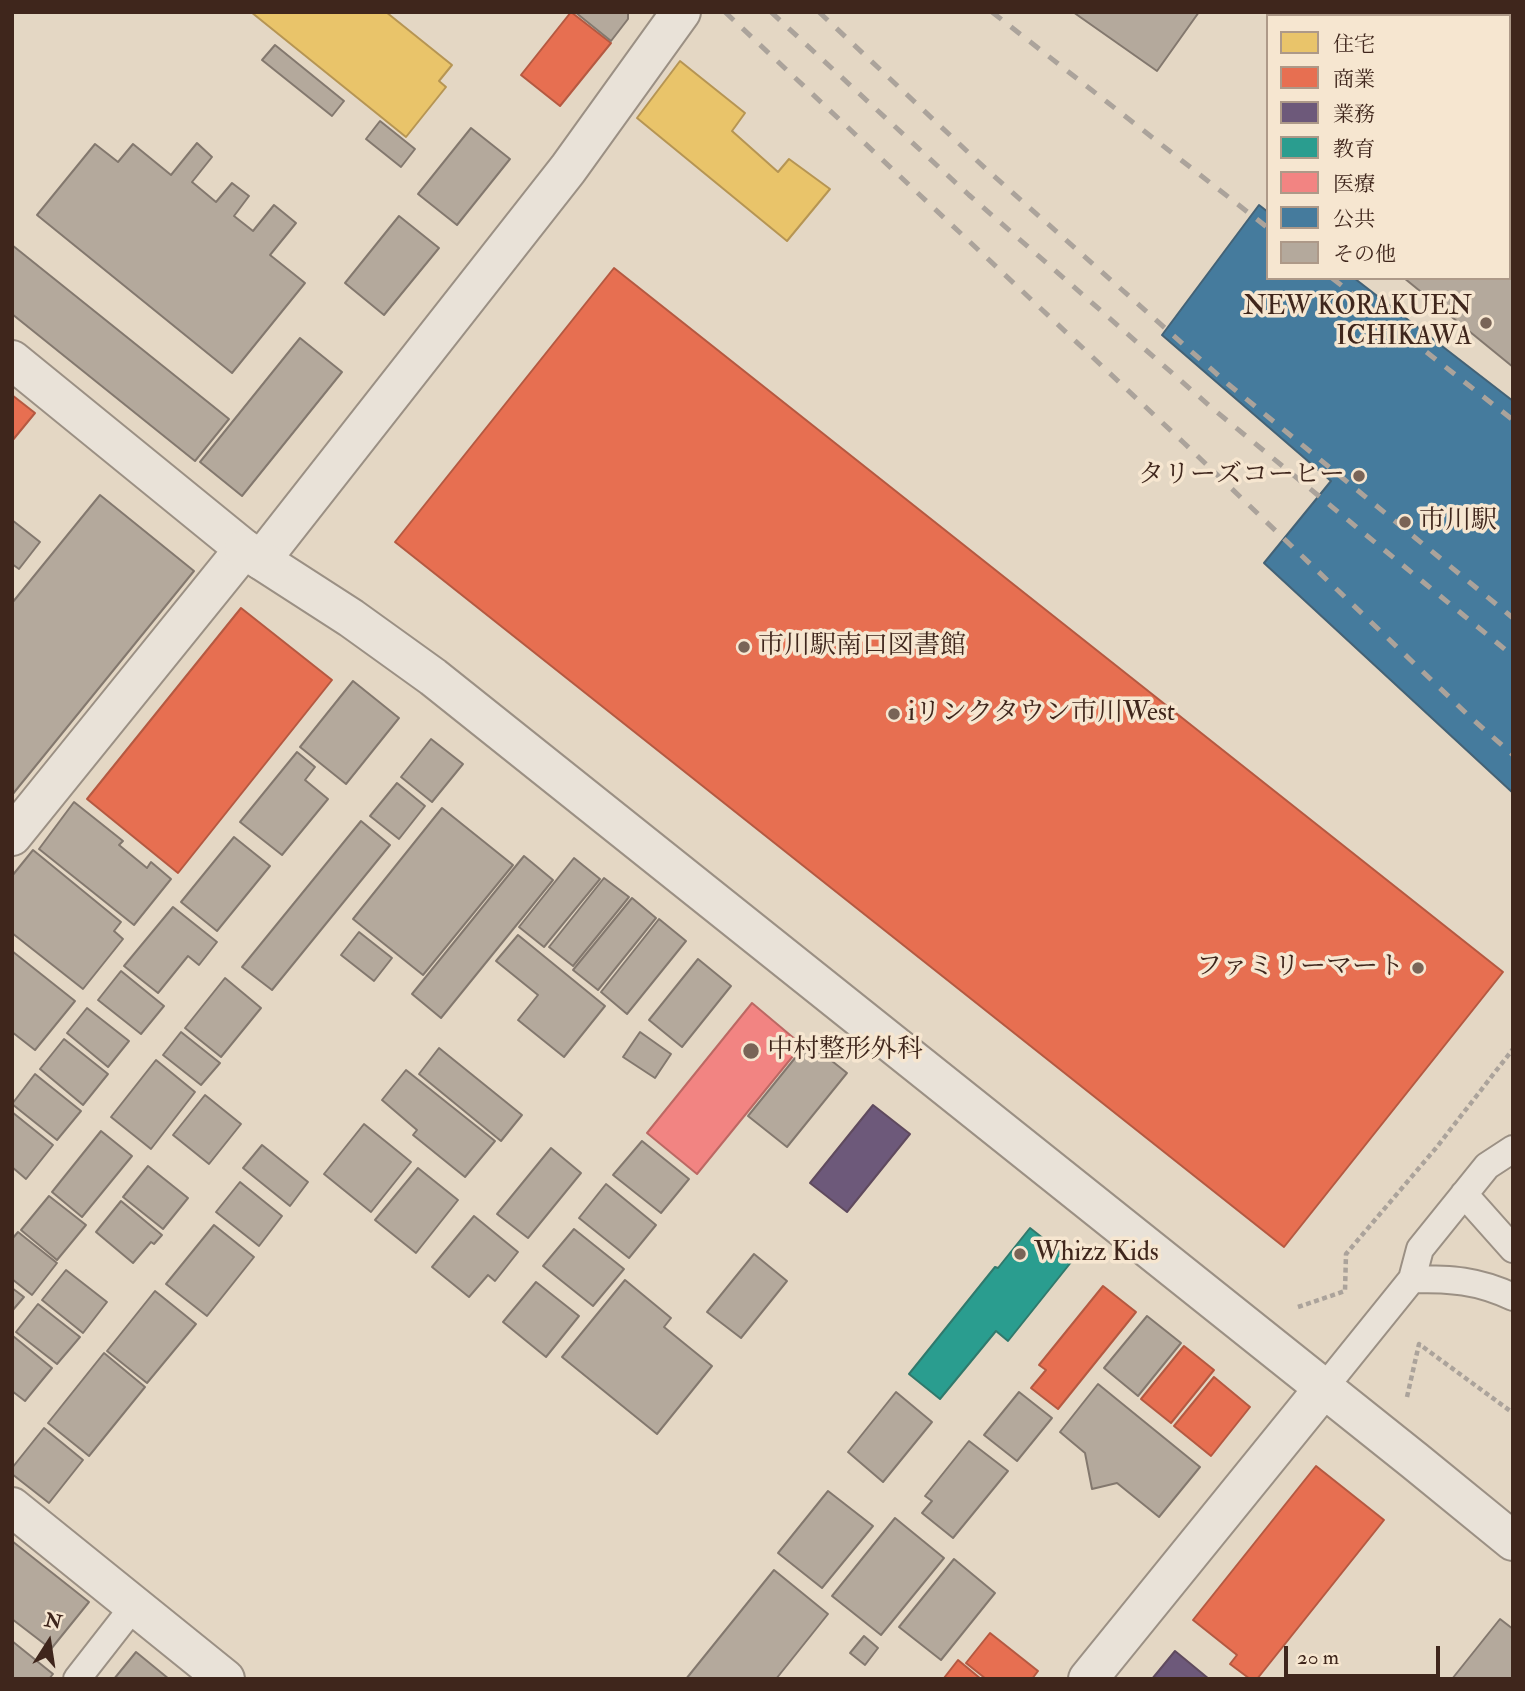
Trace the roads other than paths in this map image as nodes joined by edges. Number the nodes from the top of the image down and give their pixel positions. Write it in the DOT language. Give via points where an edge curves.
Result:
graph roads {
  1 [pos="681,12"];
  2 [pos="12,360"];
  3 [pos="252,554"];
  4 [pos="12,836"];
  5 [pos="1513,1149"];
  6 [pos="1464,1194"];
  7 [pos="1513,1249"];
  8 [pos="1412,1279"];
  9 [pos="1513,1297"];
  10 [pos="1324,1388"];
  11 [pos="12,1507"];
  12 [pos="1513,1541"];
  13 [pos="134,1606"];
  14 [pos="76,1679"];
  15 [pos="225,1679"];
  16 [pos="1088,1679"];
  1 -- 3 [label="street" via="568,169"];
  2 -- 3 [label="street"];
  3 -- 4 [label="street"];
  3 -- 10 [label="street" via="433,677"];
  5 -- 6 [label="lane" via="1487,1166"];
  6 -- 7 [label="lane"];
  6 -- 8 [label="lane" via="1420,1249"];
  8 -- 9 [label="lane" via="1456,1279"];
  8 -- 10 [label="lane"];
  10 -- 12 [label="street"];
  10 -- 16 [label="street"];
  11 -- 13 [label="street"];
  13 -- 14 [label="lane"];
  13 -- 15 [label="street"];
}
